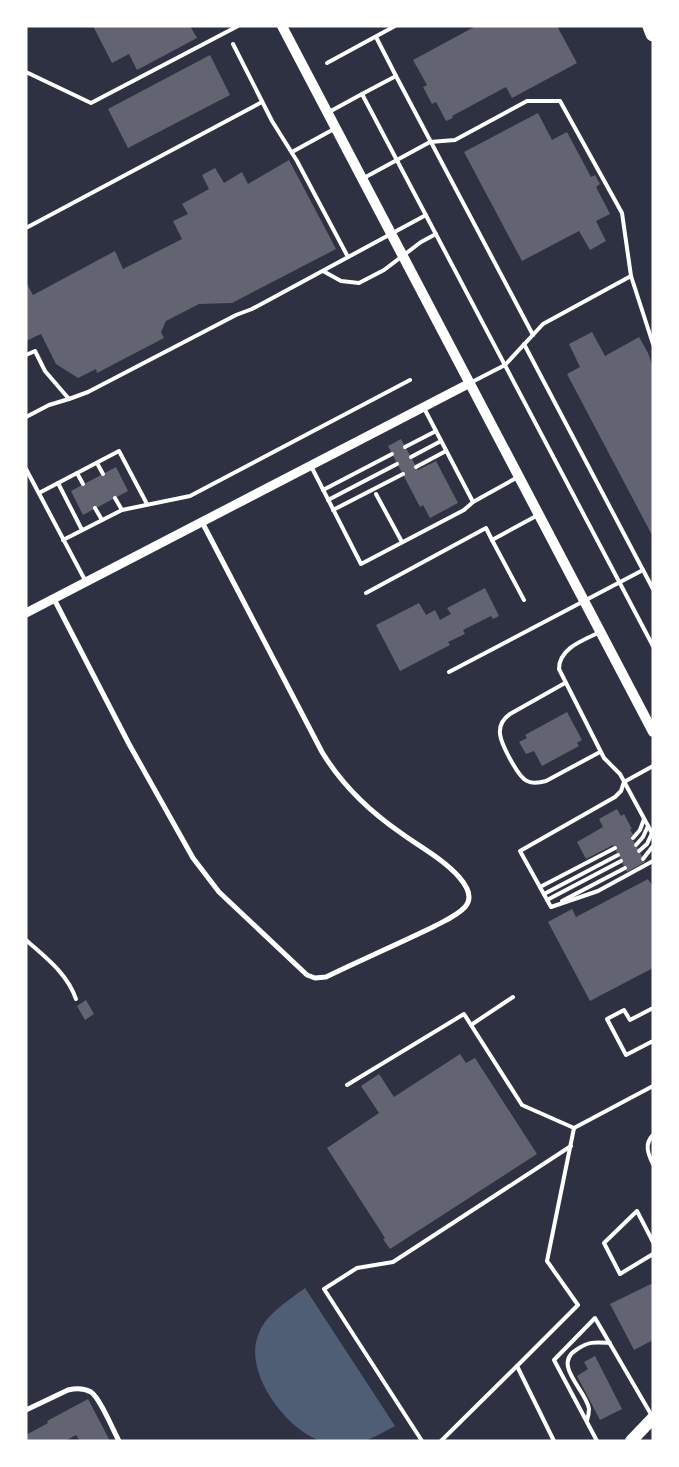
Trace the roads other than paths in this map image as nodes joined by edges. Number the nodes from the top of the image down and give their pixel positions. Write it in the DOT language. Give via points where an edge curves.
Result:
graph roads {
  1 [pos="226,26"];
  2 [pos="238,26"];
  3 [pos="282,26"];
  4 [pos="395,26"];
  5 [pos="650,26"];
  6 [pos="228,31"];
  7 [pos="653,34"];
  8 [pos="376,37"];
  9 [pos="232,44"];
  10 [pos="327,63"];
  11 [pos="26,72"];
  12 [pos="396,76"];
  13 [pos="362,94"];
  14 [pos="262,102"];
  15 [pos="327,113"];
  16 [pos="335,128"];
  17 [pos="430,142"];
  18 [pos="292,152"];
  19 [pos="397,160"];
  20 [pos="362,179"];
  21 [pos="426,215"];
  22 [pos="26,228"];
  23 [pos="391,233"];
  24 [pos="436,234"];
  25 [pos="403,256"];
  26 [pos="348,257"];
  27 [pos="323,271"];
  28 [pos="631,276"];
  29 [pos="533,335"];
  30 [pos="524,344"];
  31 [pos="653,344"];
  32 [pos="26,355"];
  33 [pos="505,365"];
  34 [pos="410,380"];
  35 [pos="470,383"];
  36 [pos="69,399"];
  37 [pos="423,407"];
  38 [pos="26,417"];
  39 [pos="436,431"];
  40 [pos="441,441"];
  41 [pos="405,447"];
  42 [pos="446,451"];
  43 [pos="392,454"];
  44 [pos="411,457"];
  45 [pos="97,463"];
  46 [pos="398,464"];
  47 [pos="310,466"];
  48 [pos="416,467"];
  49 [pos="26,469"];
  50 [pos="77,473"];
  51 [pos="103,474"];
  52 [pos="403,474"];
  53 [pos="518,477"];
  54 [pos="58,483"];
  55 [pos="83,484"];
  56 [pos="323,490"];
  57 [pos="39,493"];
  58 [pos="376,494"];
  59 [pos="115,498"];
  60 [pos="328,500"];
  61 [pos="473,502"];
  62 [pos="147,504"];
  63 [pos="95,508"];
  64 [pos="122,510"];
  65 [pos="334,510"];
  66 [pos="538,515"];
  67 [pos="102,520"];
  68 [pos="202,522"];
  69 [pos="82,530"];
  70 [pos="63,540"];
  71 [pos="492,540"];
  72 [pos="402,542"];
  73 [pos="643,570"];
  74 [pos="86,582"];
  75 [pos="619,583"];
  76 [pos="653,589"];
  77 [pos="366,593"];
  78 [pos="54,599"];
  79 [pos="524,600"];
  80 [pos="584,602"];
  81 [pos="26,614"];
  82 [pos="600,632"];
  83 [pos="653,646"];
  84 [pos="449,672"];
  85 [pos="565,682"];
  86 [pos="653,732"];
  87 [pos="600,752"];
  88 [pos="653,766"];
  89 [pos="624,782"];
  90 [pos="644,819"];
  91 [pos="648,826"];
  92 [pos="652,834"];
  93 [pos="633,838"];
  94 [pos="636,845"];
  95 [pos="653,846"];
  96 [pos="614,848"];
  97 [pos="639,851"];
  98 [pos="618,855"];
  99 [pos="643,858"];
  100 [pos="653,860"];
  101 [pos="621,861"];
  102 [pos="625,868"];
  103 [pos="540,887"];
  104 [pos="544,894"];
  105 [pos="547,900"];
  106 [pos="551,907"];
  107 [pos="26,940"];
  108 [pos="513,996"];
  109 [pos="76,999"];
  110 [pos="653,1008"];
  111 [pos="472,1025"];
  112 [pos="653,1041"];
  113 [pos="347,1085"];
  114 [pos="653,1086"];
  115 [pos="574,1128"];
  116 [pos="653,1135"];
  117 [pos="571,1146"];
  118 [pos="653,1164"];
  119 [pos="653,1242"];
  120 [pos="653,1254"];
  121 [pos="610,1343"];
  122 [pos="517,1366"];
  123 [pos="26,1410"];
  124 [pos="653,1418"];
  125 [pos="587,1422"];
  126 [pos="118,1441"];
  127 [pos="422,1441"];
  128 [pos="441,1441"];
  129 [pos="554,1441"];
  130 [pos="597,1441"];
  131 [pos="631,1441"];
  1 -- 6 [label="lane"];
  2 -- 6 [label="lane"];
  3 -- 15 [label="main road"];
  4 -- 8 [label="lane"];
  5 -- 7 [label="highway"];
  6 -- 11 [label="lane" via="91,103"];
  8 -- 10 [label="lane"];
  8 -- 12 [label="lane"];
  9 -- 14 [label="lane"];
  12 -- 13 [label="lane"];
  12 -- 17 [label="lane"];
  13 -- 15 [label="lane"];
  13 -- 19 [label="lane"];
  14 -- 18 [label="lane"];
  14 -- 22 [label="lane"];
  15 -- 16 [label="main road"];
  16 -- 18 [label="lane"];
  16 -- 20 [label="main road"];
  17 -- 19 [label="lane"];
  17 -- 28 [label="lane" via="455,140 528,101 560,101 622,213"];
  17 -- 29 [label="lane"];
  18 -- 26 [label="lane"];
  19 -- 20 [label="lane"];
  19 -- 21 [label="lane"];
  20 -- 23 [label="main road"];
  21 -- 23 [label="lane"];
  21 -- 24 [label="lane"];
  23 -- 25 [label="main road"];
  23 -- 26 [label="lane"];
  24 -- 25 [label="lane"];
  24 -- 33 [label="lane"];
  25 -- 27 [label="lane" via="359,282 341,281"];
  25 -- 35 [label="main road"];
  26 -- 27 [label="lane"];
  27 -- 36 [label="lane"];
  28 -- 29 [label="lane" via="543,324"];
  28 -- 31 [label="lane"];
  29 -- 30 [label="lane"];
  30 -- 33 [label="lane"];
  30 -- 73 [label="lane"];
  32 -- 36 [label="lane" via="35,351 45,371"];
  33 -- 35 [label="lane"];
  33 -- 75 [label="lane"];
  34 -- 62 [label="lane" via="190,496"];
  35 -- 37 [label="street"];
  35 -- 53 [label="main road"];
  36 -- 38 [label="lane"];
  37 -- 39 [label="lane"];
  37 -- 47 [label="street"];
  39 -- 40 [label="lane"];
  39 -- 41 [label="lane"];
  40 -- 42 [label="lane"];
  40 -- 44 [label="lane"];
  42 -- 48 [label="lane"];
  42 -- 61 [label="lane"];
  43 -- 56 [label="lane"];
  45 -- 50 [label="lane"];
  45 -- 51 [label="lane"];
  45 -- 62 [label="lane" via="119,451"];
  46 -- 60 [label="lane"];
  47 -- 56 [label="lane"];
  47 -- 68 [label="street"];
  49 -- 57 [label="lane"];
  50 -- 54 [label="lane"];
  50 -- 55 [label="lane"];
  52 -- 65 [label="lane"];
  53 -- 61 [label="lane"];
  53 -- 66 [label="main road"];
  54 -- 57 [label="lane"];
  54 -- 69 [label="lane"];
  56 -- 60 [label="lane"];
  57 -- 70 [label="lane"];
  58 -- 72 [label="lane"];
  59 -- 64 [label="lane"];
  60 -- 65 [label="lane"];
  61 -- 72 [label="lane" via="464,510"];
  62 -- 64 [label="lane"];
  63 -- 67 [label="lane"];
  64 -- 67 [label="lane"];
  65 -- 72 [label="lane" via="361,564"];
  66 -- 71 [label="lane"];
  66 -- 80 [label="main road"];
  67 -- 69 [label="lane"];
  68 -- 74 [label="street"];
  68 -- 78 [label="street" via="334,771 373,811 460,878 469,895 466,906 459,913 326,977 315,978 306,974 219,892 193,858"];
  69 -- 70 [label="lane"];
  70 -- 74 [label="lane"];
  71 -- 77 [label="lane" via="486,528"];
  71 -- 79 [label="lane"];
  73 -- 75 [label="lane"];
  73 -- 76 [label="lane"];
  74 -- 78 [label="street"];
  75 -- 80 [label="lane"];
  75 -- 83 [label="lane"];
  78 -- 81 [label="street"];
  80 -- 82 [label="main road"];
  80 -- 84 [label="lane"];
  82 -- 85 [label="lane" via="561,657 559,669"];
  82 -- 86 [label="main road"];
  85 -- 87 [label="lane"];
  85 -- 87 [label="lane" via="503,720 502,742 519,774 531,783 546,781"];
  87 -- 89 [label="lane"];
  88 -- 89 [label="lane"];
  89 -- 90 [label="lane"];
  89 -- 103 [label="lane" via="615,797 520,851"];
  90 -- 91 [label="lane"];
  90 -- 93 [label="lane"];
  91 -- 92 [label="lane"];
  91 -- 94 [label="lane"];
  92 -- 97 [label="lane"];
  95 -- 99 [label="lane"];
  96 -- 103 [label="lane"];
  98 -- 104 [label="lane"];
  100 -- 106 [label="lane" via="598,891"];
  101 -- 105 [label="lane"];
  102 -- 106 [label="lane"];
  103 -- 104 [label="lane"];
  104 -- 105 [label="lane"];
  105 -- 106 [label="lane"];
  107 -- 109 [label="lane" via="66,977"];
  108 -- 111 [label="lane"];
  110 -- 112 [label="lane" via="630,1020 624,1010 607,1019 626,1055"];
  111 -- 113 [label="lane" via="464,1014"];
  111 -- 115 [label="lane" via="522,1105"];
  114 -- 115 [label="lane"];
  115 -- 117 [label="lane"];
  116 -- 118 [label="lane" via="647,1144"];
  117 -- 122 [label="lane" via="548,1261 578,1305"];
  117 -- 127 [label="lane" via="393,1262 357,1268 324,1289"];
  119 -- 120 [label="lane" via="636,1211 604,1244 620,1274"];
  121 -- 124 [label="lane"];
  121 -- 125 [label="lane" via="589,1342 575,1350 568,1359 568,1368 589,1408"];
  121 -- 125 [label="lane" via="595,1318 554,1360"];
  122 -- 128 [label="lane"];
  122 -- 129 [label="lane"];
  123 -- 126 [label="street" via="68,1390 87,1390 97,1398"];
  124 -- 131 [label="main road"];
  125 -- 130 [label="lane"];
}
